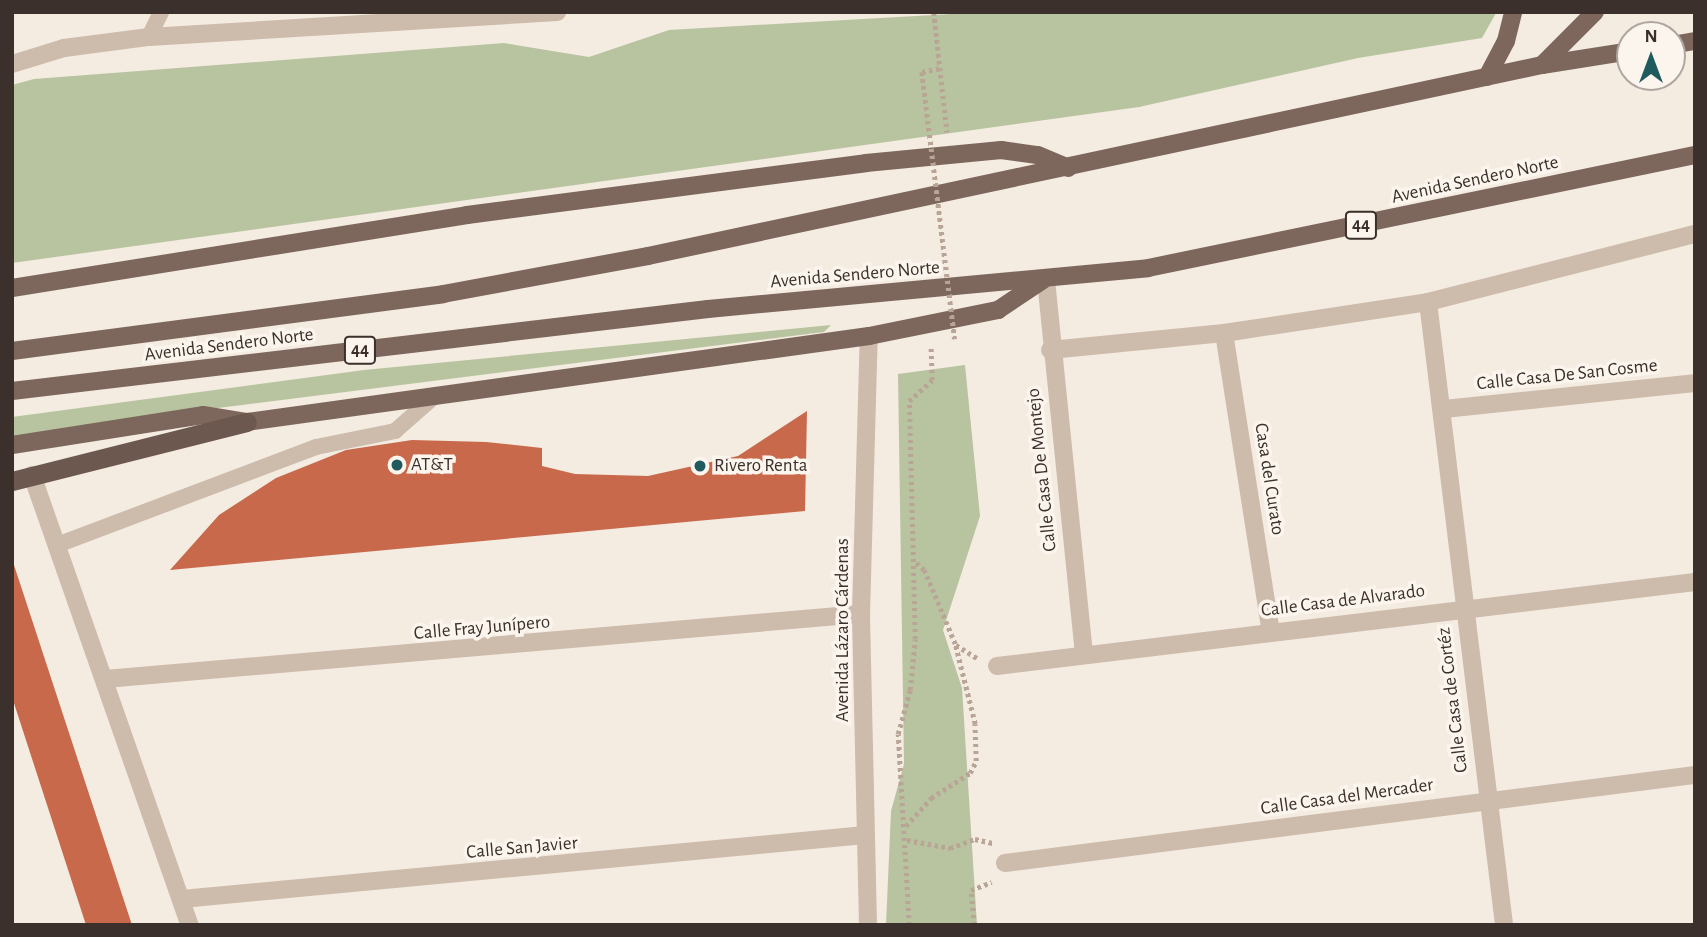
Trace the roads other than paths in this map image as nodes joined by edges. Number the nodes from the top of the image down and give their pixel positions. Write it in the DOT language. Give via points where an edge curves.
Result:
graph roads {
  1 [pos="161,12"];
  2 [pos="557,12"];
  3 [pos="1513,12"];
  4 [pos="1595,12"];
  5 [pos="149,37"];
  6 [pos="1616,53"];
  7 [pos="12,64"];
  8 [pos="1542,65"];
  9 [pos="1487,77"];
  10 [pos="1695,155"];
  11 [pos="1068,168"];
  12 [pos="1695,234"];
  13 [pos="1044,280"];
  14 [pos="12,288"];
  15 [pos="1428,302"];
  16 [pos="1224,333"];
  17 [pos="869,336"];
  18 [pos="1050,350"];
  19 [pos="12,351"];
  20 [pos="1695,383"];
  21 [pos="12,391"];
  22 [pos="436,395"];
  23 [pos="1444,409"];
  24 [pos="247,422"];
  25 [pos="12,445"];
  26 [pos="32,475"];
  27 [pos="12,481"];
  28 [pos="57,545"];
  29 [pos="1695,582"];
  30 [pos="1463,608"];
  31 [pos="862,614"];
  32 [pos="1271,632"];
  33 [pos="1084,654"];
  34 [pos="997,666"];
  35 [pos="105,680"];
  36 [pos="1695,775"];
  37 [pos="1485,800"];
  38 [pos="865,835"];
  39 [pos="1005,863"];
  40 [pos="182,900"];
  41 [pos="190,925"];
  42 [pos="868,925"];
  43 [pos="1504,925"];
  1 -- 5 [label="lane"];
  2 -- 5 [label="street"];
  3 -- 9 [label="main road" via="1506,41"];
  4 -- 8 [label="main road"];
  5 -- 7 [label="street" via="64,48"];
  6 -- 8 [label="main road, Avenida Sendero Norte / 44"];
  8 -- 9 [label="main road, Avenida Sendero Norte / 44"];
  9 -- 11 [label="main road, Avenida Sendero Norte / 44"];
  10 -- 13 [label="main road, Avenida Sendero Norte / 44" via="1148,268"];
  11 -- 14 [label="main road" via="1038,155 1001,150 949,153 467,215"];
  11 -- 19 [label="main road, Avenida Sendero Norte / 44" via="443,294"];
  12 -- 15 [label="street"];
  13 -- 17 [label="main road" via="998,310"];
  13 -- 18 [label="street, Calle Casa De Montejo"];
  13 -- 21 [label="main road, Avenida Sendero Norte / 44" via="708,309"];
  15 -- 16 [label="street"];
  15 -- 23 [label="street, Calle Casa de Cortéz"];
  16 -- 18 [label="street"];
  16 -- 32 [label="street, Casa del Curato"];
  17 -- 22 [label="main road"];
  17 -- 31 [label="street, Avenida Lázaro Cárdenas"];
  18 -- 33 [label="street, Calle Casa De Montejo"];
  20 -- 23 [label="street, Calle Casa De San Cosme"];
  22 -- 24 [label="main road"];
  22 -- 28 [label="lane" via="395,431 316,447"];
  23 -- 30 [label="street, Calle Casa de Cortéz"];
  24 -- 25 [label="main road" via="203,415"];
  24 -- 26 [label="highway"];
  26 -- 27 [label="highway"];
  26 -- 28 [label="street"];
  28 -- 35 [label="street"];
  29 -- 30 [label="street, Calle Casa de Alvarado"];
  30 -- 32 [label="street, Calle Casa de Alvarado"];
  30 -- 37 [label="street, Calle Casa de Cortéz"];
  31 -- 35 [label="street, Calle Fray Junípero"];
  31 -- 38 [label="street, Avenida Lázaro Cárdenas"];
  32 -- 33 [label="street, Calle Casa de Alvarado"];
  33 -- 34 [label="street, Calle Casa de Alvarado"];
  35 -- 40 [label="street"];
  36 -- 37 [label="street, Calle Casa del Mercader"];
  37 -- 39 [label="street, Calle Casa del Mercader"];
  37 -- 43 [label="street, Calle Casa de Cortéz"];
  38 -- 40 [label="street, Calle San Javier"];
  38 -- 42 [label="street, Avenida Lázaro Cárdenas"];
  40 -- 41 [label="street"];
}
